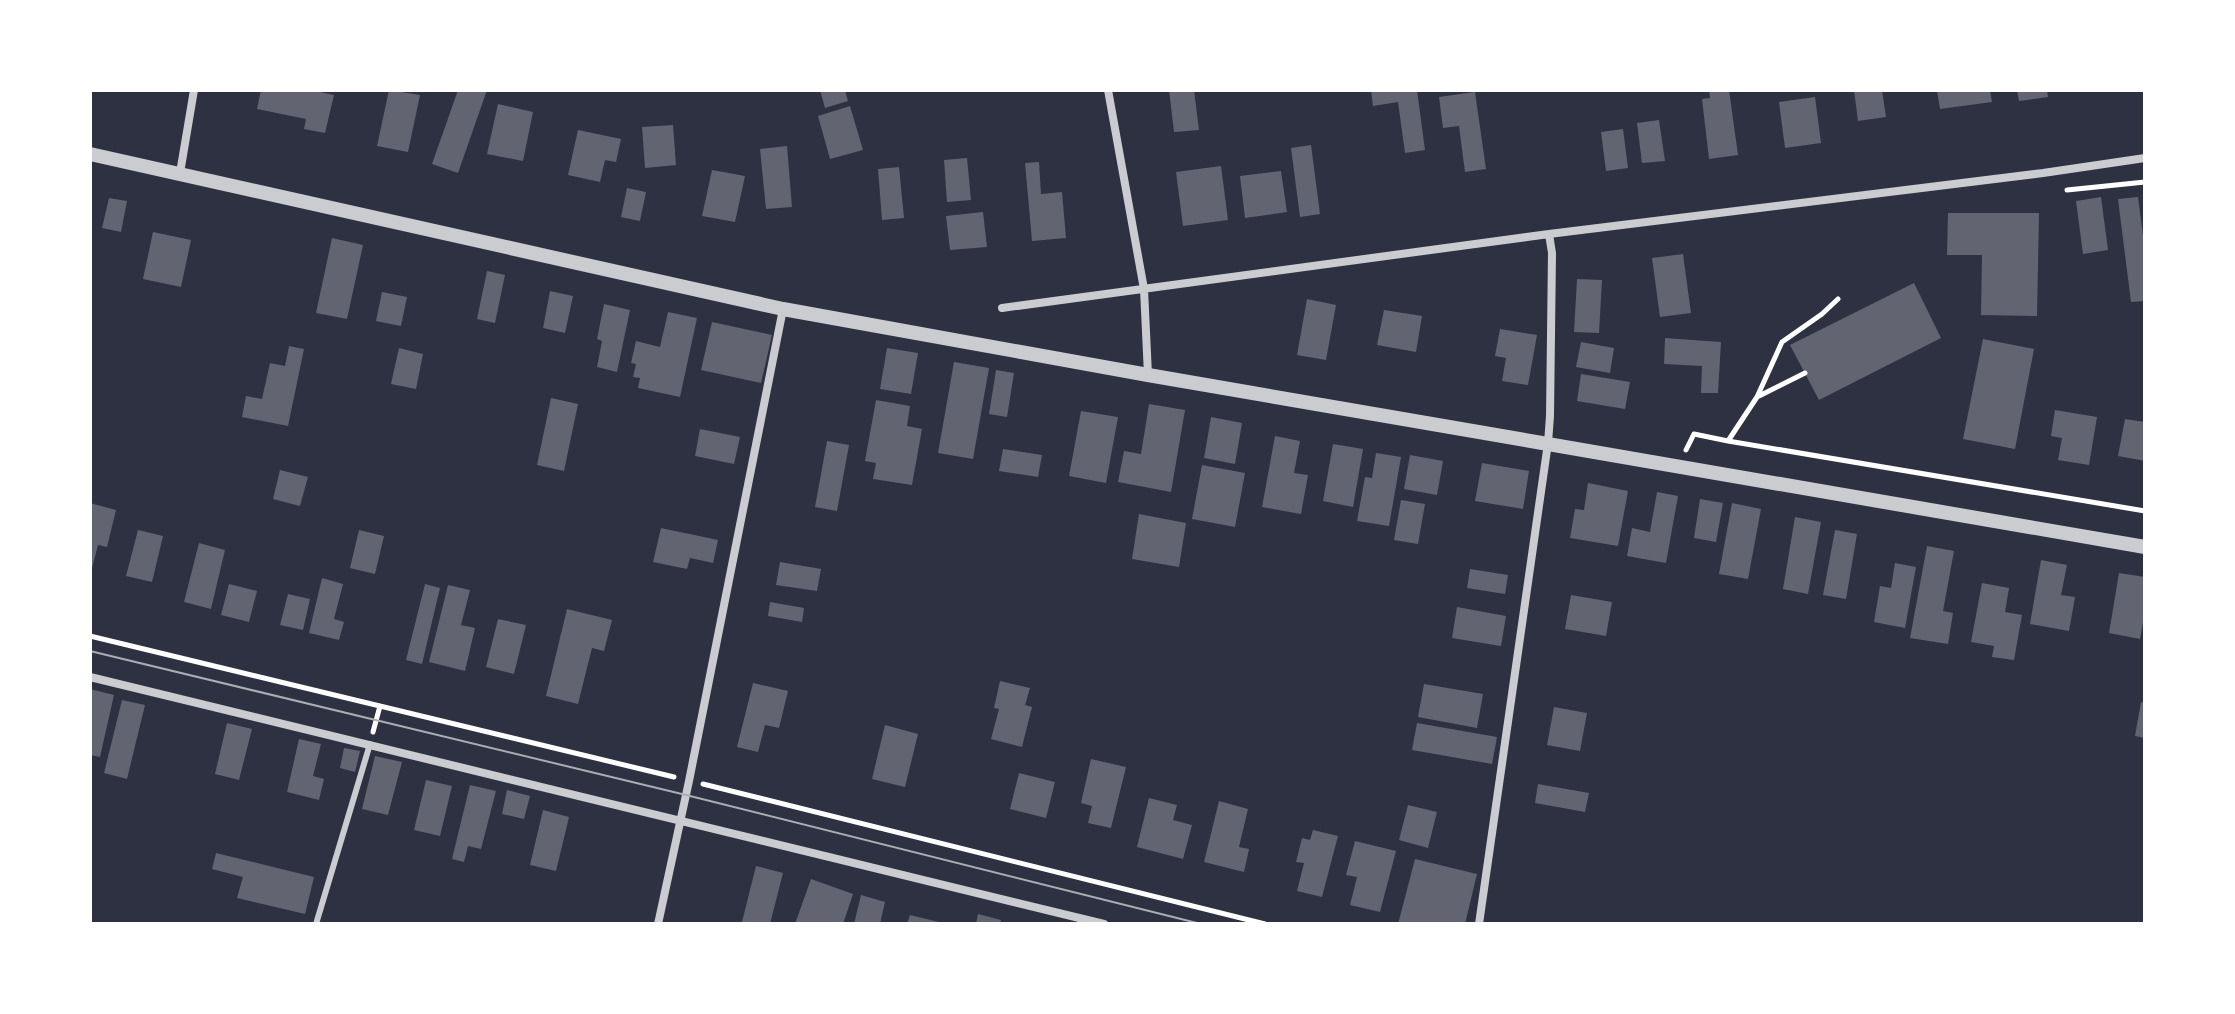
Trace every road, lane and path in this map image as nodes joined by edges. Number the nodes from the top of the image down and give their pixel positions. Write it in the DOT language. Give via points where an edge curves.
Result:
graph roads {
  1 [pos="194,90"];
  2 [pos="1108,90"];
  3 [pos="90,154"];
  4 [pos="2145,158"];
  5 [pos="180,173"];
  6 [pos="1549,234"];
  7 [pos="1144,289"];
  8 [pos="1838,299"];
  9 [pos="1002,308"];
  10 [pos="783,309"];
  11 [pos="1805,373"];
  12 [pos="1148,375"];
  13 [pos="1757,397"];
  14 [pos="1728,441"];
  15 [pos="1548,443"];
  16 [pos="1686,451"];
  17 [pos="2145,511"];
  18 [pos="2145,547"];
  19 [pos="90,636"];
  20 [pos="90,677"];
  21 [pos="380,706"];
  22 [pos="370,744"];
  23 [pos="689,781"];
  24 [pos="681,819"];
  25 [pos="316,924"];
  26 [pos="658,924"];
  27 [pos="1104,924"];
  28 [pos="1265,924"];
  29 [pos="1479,924"];
  1 -- 5 [label="street"];
  2 -- 7 [label="street"];
  3 -- 5 [label="street"];
  4 -- 6 [label="street"];
  5 -- 10 [label="street"];
  6 -- 7 [label="street"];
  6 -- 15 [label="street"];
  7 -- 9 [label="street"];
  7 -- 12 [label="street"];
  8 -- 13 [label="path" via="1782,342"];
  10 -- 12 [label="street"];
  10 -- 23 [label="street"];
  11 -- 13 [label="path"];
  12 -- 15 [label="street"];
  13 -- 14 [label="path"];
  14 -- 16 [label="path" via="1694,434"];
  14 -- 17 [label="path"];
  15 -- 18 [label="street"];
  15 -- 29 [label="street"];
  19 -- 21 [label="path"];
  20 -- 22 [label="street"];
  21 -- 22 [label="path"];
  21 -- 23 [label="path"];
  22 -- 24 [label="street"];
  22 -- 25 [label="lane"];
  23 -- 24 [label="street"];
  23 -- 28 [label="path"];
  24 -- 26 [label="street"];
  24 -- 27 [label="street"];
}
